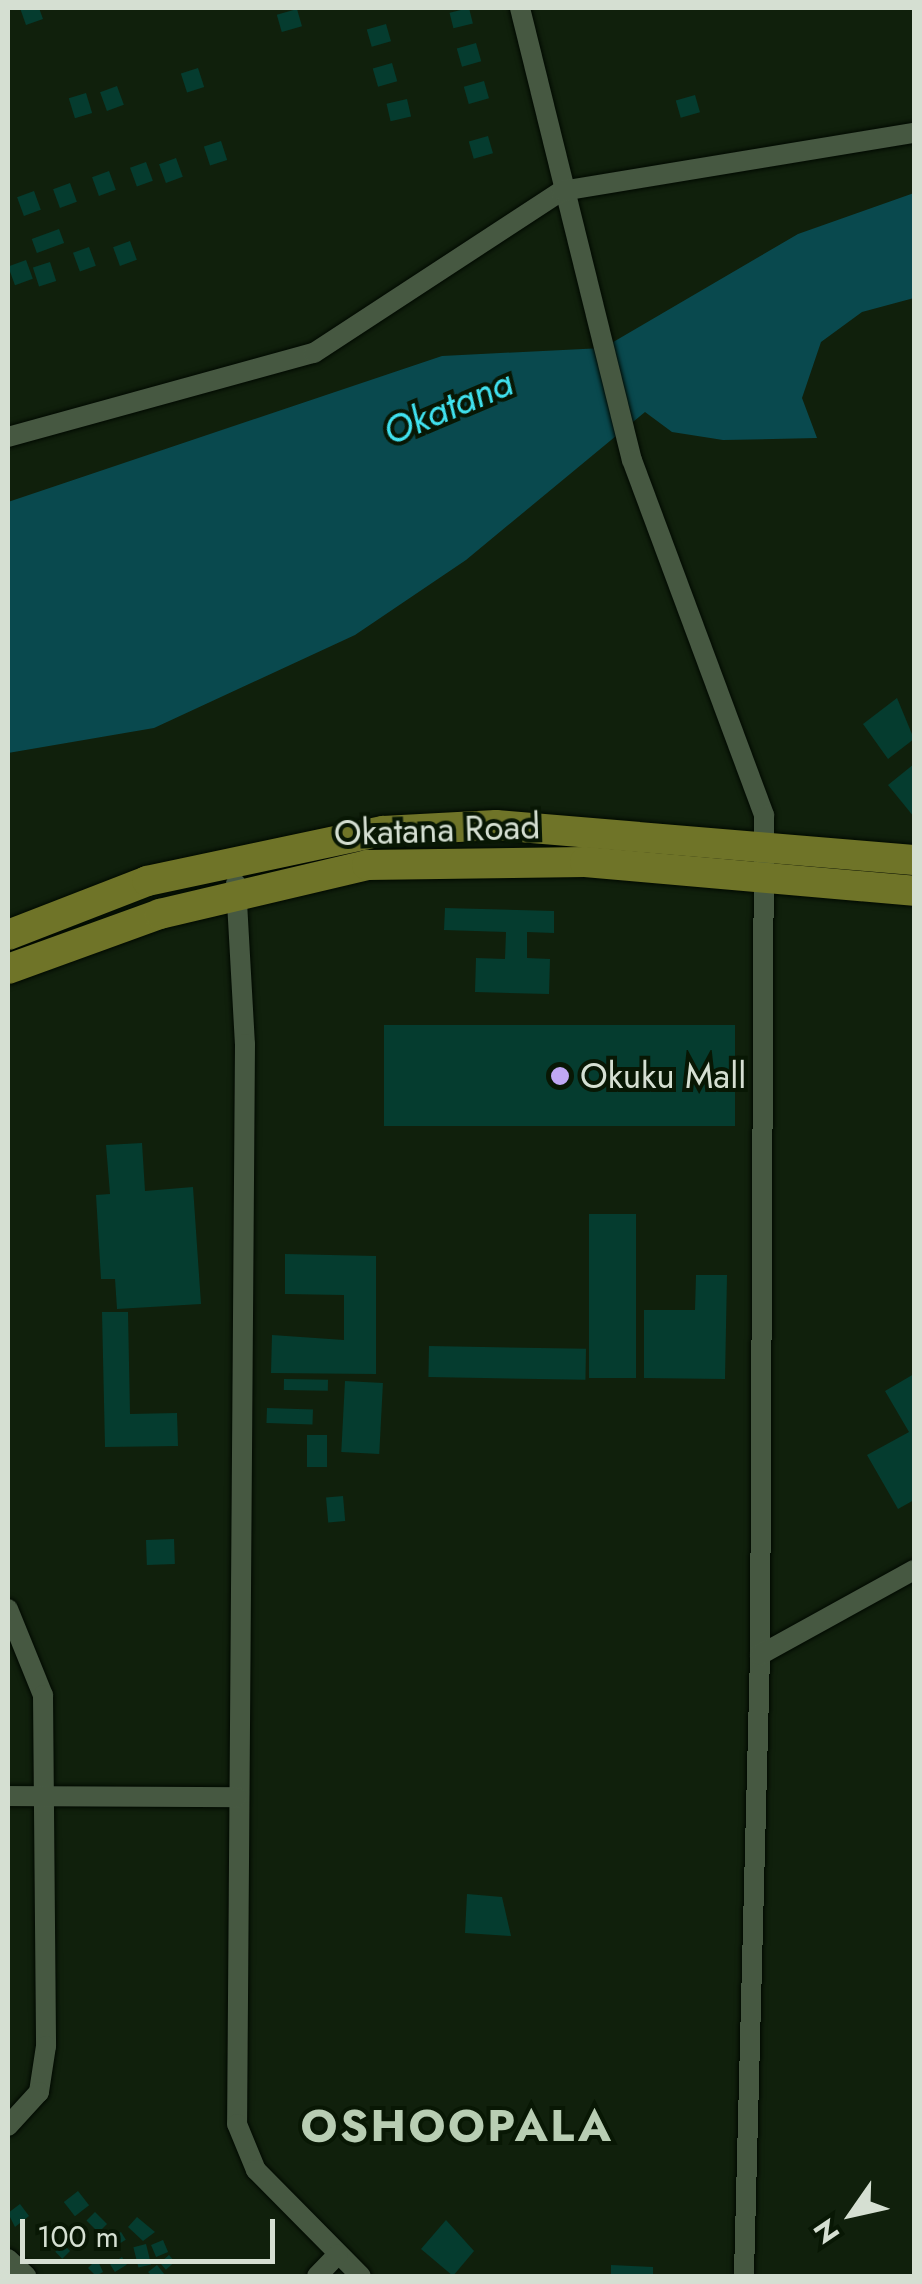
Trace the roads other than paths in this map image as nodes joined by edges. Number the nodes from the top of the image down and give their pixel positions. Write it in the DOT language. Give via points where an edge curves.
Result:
graph roads {
  1 [pos="520,8"];
  2 [pos="914,134"];
  3 [pos="562,191"];
  4 [pos="8,437"];
  5 [pos="762,847"];
  6 [pos="236,857"];
  7 [pos="914,860"];
  8 [pos="764,879"];
  9 [pos="236,892"];
  10 [pos="914,892"];
  11 [pos="8,935"];
  12 [pos="8,969"];
  13 [pos="914,1570"];
  14 [pos="8,1608"];
  15 [pos="760,1655"];
  16 [pos="8,1796"];
  17 [pos="42,1796"];
  18 [pos="238,1798"];
  19 [pos="8,2126"];
  20 [pos="338,2254"];
  21 [pos="8,2259"];
  22 [pos="26,2276"];
  23 [pos="318,2276"];
  24 [pos="361,2276"];
  25 [pos="744,2276"];
  1 -- 3 [label="street"];
  2 -- 3 [label="street"];
  3 -- 4 [label="street" via="314,353"];
  3 -- 5 [label="street" via="632,460 754,772"];
  5 -- 6 [label="main road, Okatana Road" via="451,826"];
  5 -- 7 [label="main road, Okatana Road"];
  5 -- 8 [label="street"];
  6 -- 9 [label="street"];
  6 -- 11 [label="main road, Okatana Road" via="95,897"];
  8 -- 9 [label="main road, Okatana Road" via="424,860"];
  8 -- 10 [label="main road, Okatana Road"];
  8 -- 15 [label="street"];
  9 -- 12 [label="main road, Okatana Road"];
  9 -- 18 [label="street" via="244,1044"];
  13 -- 15 [label="street"];
  14 -- 17 [label="street" via="44,1695"];
  15 -- 25 [label="street"];
  16 -- 17 [label="street"];
  17 -- 18 [label="street"];
  17 -- 19 [label="street" via="44,2070 30,2107"];
  18 -- 20 [label="street" via="237,2124 256,2170"];
  20 -- 23 [label="street"];
  20 -- 24 [label="street"];
  21 -- 22 [label="street"];
}
